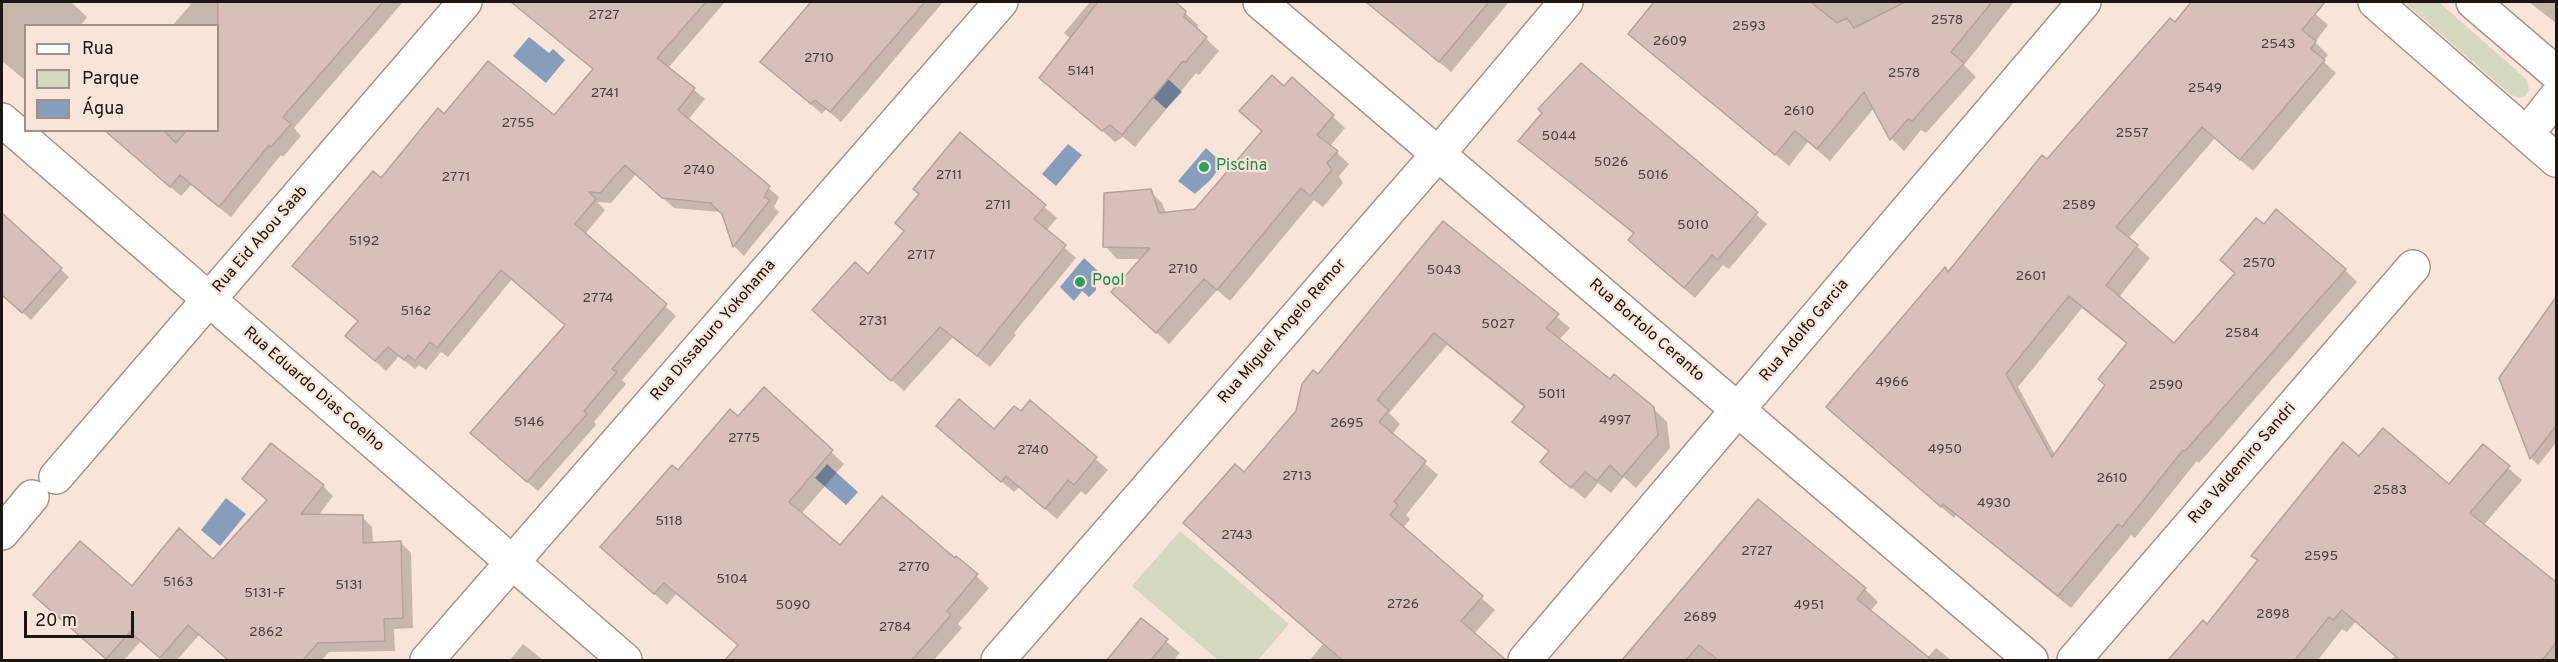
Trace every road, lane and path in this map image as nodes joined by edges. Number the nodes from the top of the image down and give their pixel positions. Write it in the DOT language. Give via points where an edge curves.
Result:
graph roads {
  1 [pos="465,2"];
  2 [pos="1001,2"];
  3 [pos="1260,2"];
  4 [pos="1566,2"];
  5 [pos="2084,2"];
  6 [pos="2375,2"];
  7 [pos="2472,2"];
  8 [pos="2556,73"];
  9 [pos="2556,97"];
  10 [pos="2,120"];
  11 [pos="2527,134"];
  12 [pos="1438,154"];
  13 [pos="2556,160"];
  14 [pos="2413,267"];
  15 [pos="209,300"];
  16 [pos="1738,410"];
  17 [pos="2,533"];
  18 [pos="512,563"];
  19 [pos="427,660"];
  20 [pos="625,660"];
  21 [pos="998,660"];
  22 [pos="1526,660"];
  23 [pos="2031,660"];
  24 [pos="2074,660"];
  1 -- 15 [label="street, Rua Eid Abou Saab"];
  2 -- 18 [label="street, Rua Dissaburo Yokohama"];
  3 -- 12 [label="street, Rua Bortolo Ceranto"];
  4 -- 12 [label="street, Rua Miguel Angelo Remor"];
  5 -- 16 [label="street, Rua Adolfo Garcia"];
  6 -- 11 [label="street"];
  7 -- 8 [label="street"];
  9 -- 11 [label="street"];
  10 -- 15 [label="street, Rua Eduardo Dias Coelho"];
  11 -- 13 [label="street"];
  12 -- 16 [label="street, Rua Bortolo Ceranto"];
  12 -- 21 [label="street, Rua Miguel Angelo Remor"];
  14 -- 24 [label="street, Rua Valdemiro Sandri"];
  15 -- 17 [label="street, Rua Eid Abou Saab"];
  15 -- 18 [label="street, Rua Eduardo Dias Coelho"];
  16 -- 22 [label="street, Rua Adolfo Garcia"];
  16 -- 23 [label="street, Rua Bortolo Ceranto"];
  18 -- 19 [label="street, Rua Dissaburo Yokohama"];
  18 -- 20 [label="street, Rua Eduardo Dias Coelho"];
}
